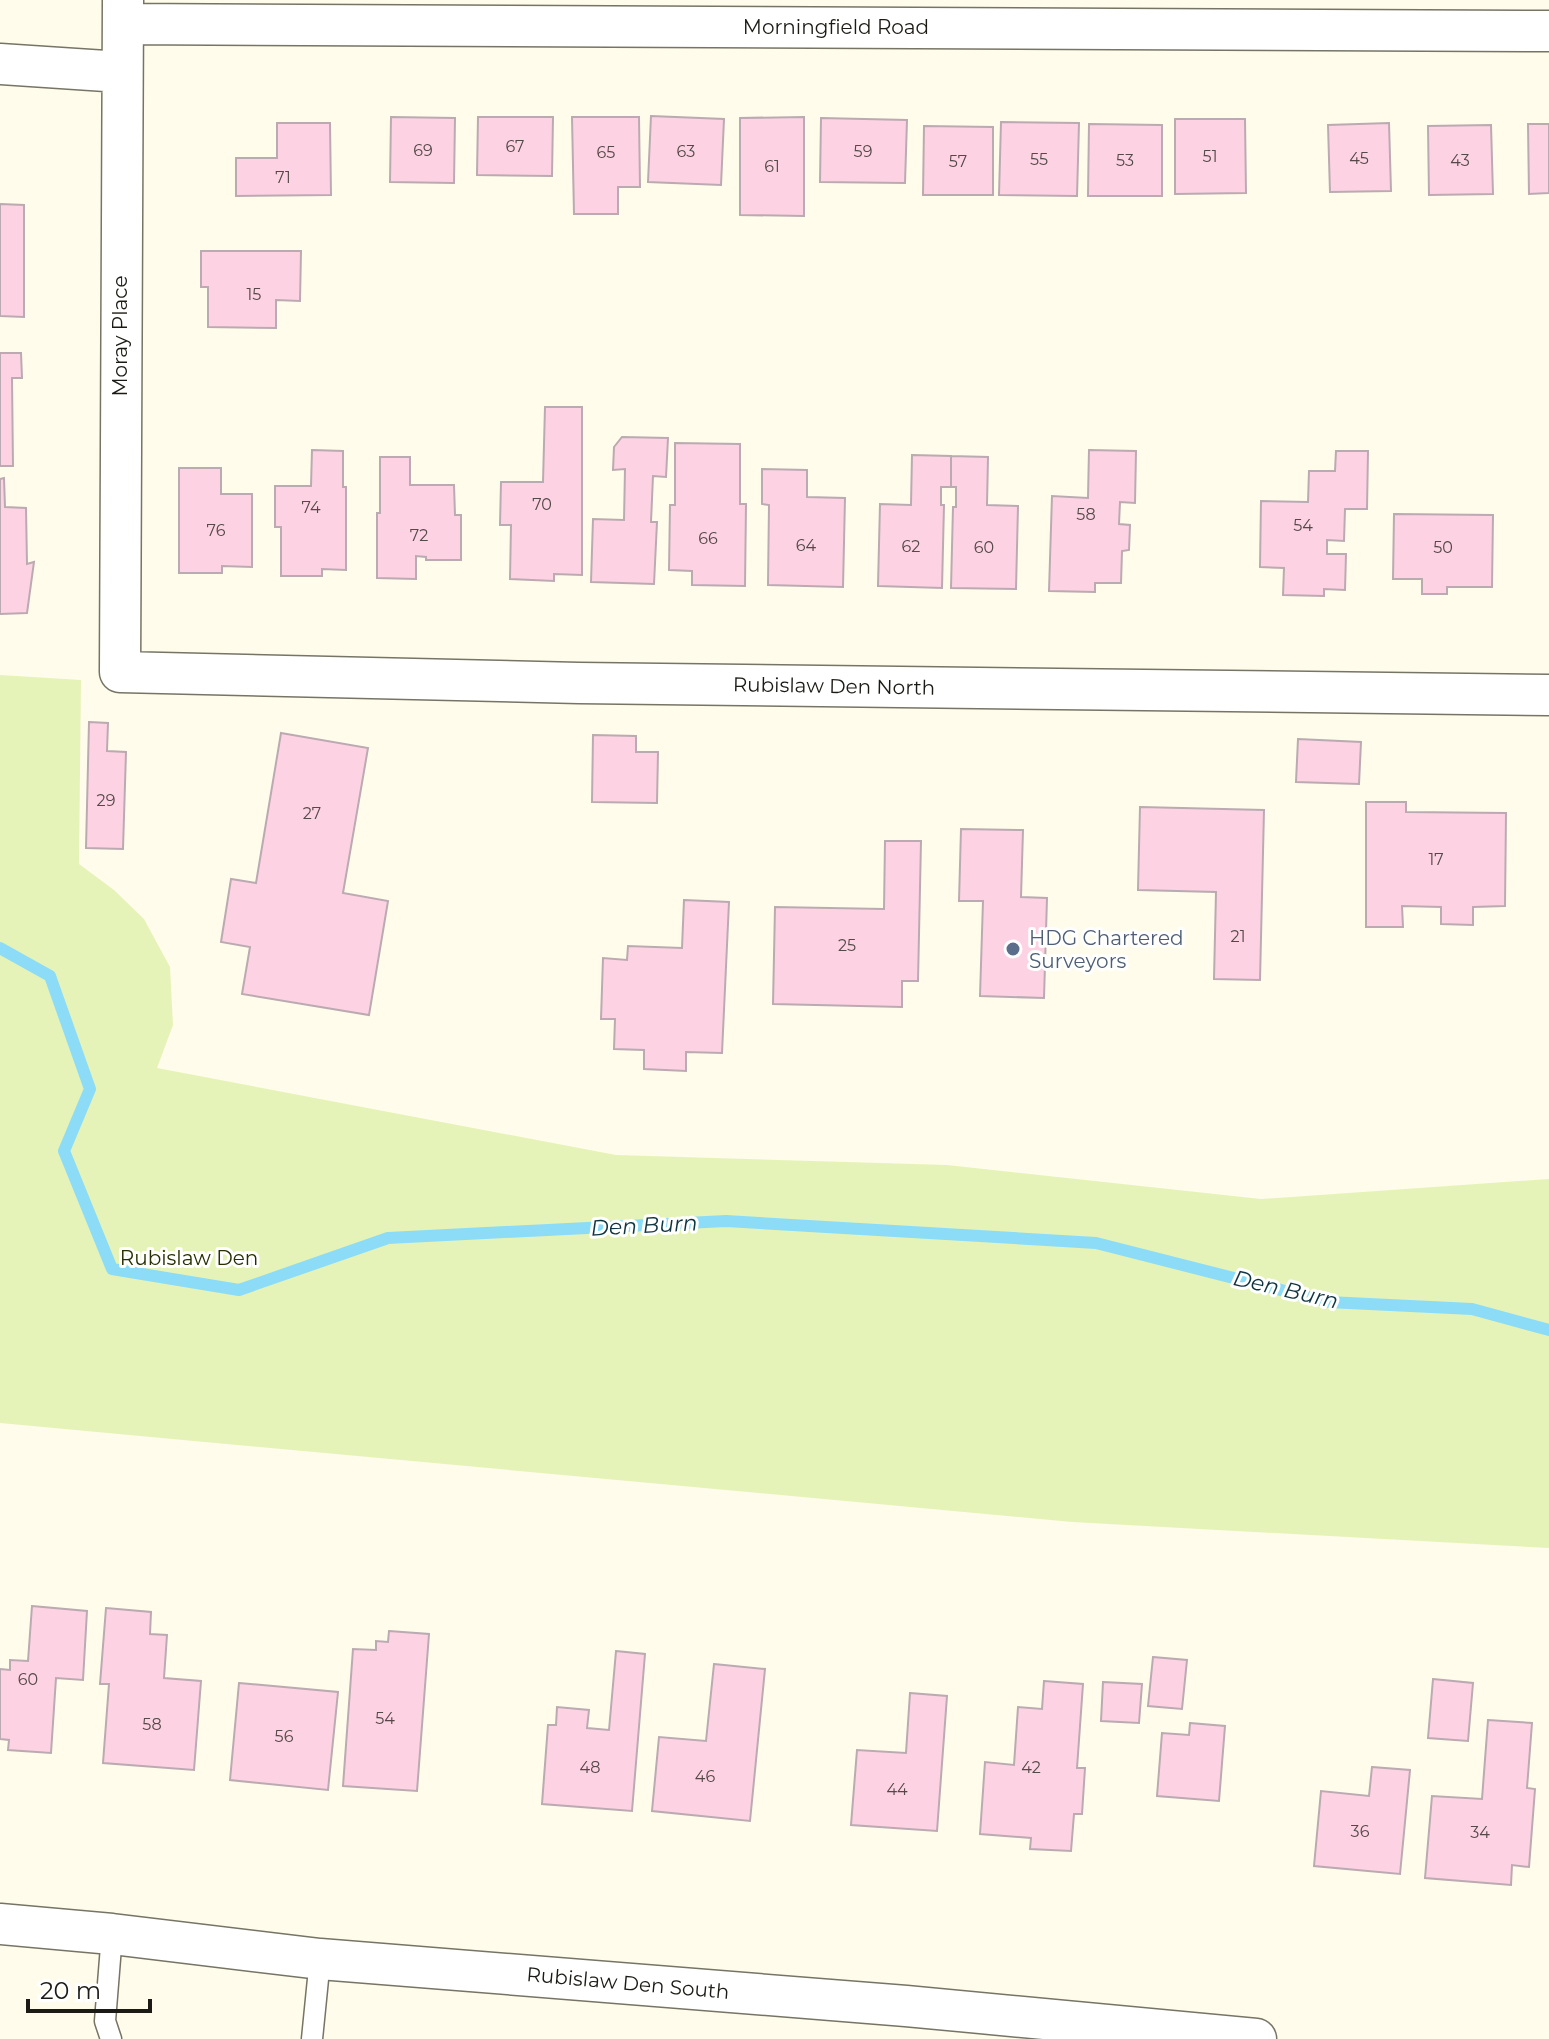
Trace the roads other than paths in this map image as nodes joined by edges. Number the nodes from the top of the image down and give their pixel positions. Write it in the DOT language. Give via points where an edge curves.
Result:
graph roads {
  1 [pos="123,12"];
  2 [pos="1549,31"];
  3 [pos="0,64"];
  4 [pos="121,72"];
  5 [pos="120,672"];
  6 [pos="1549,695"];
  7 [pos="0,1924"];
  8 [pos="112,1934"];
  9 [pos="320,1959"];
  10 [pos="908,2022"];
  11 [pos="111,2039"];
  12 [pos="312,2039"];
  13 [pos="1256,2039"];
  1 -- 2 [label="street, Morningfield Road"];
  1 -- 4 [label="street, Moray Place"];
  3 -- 4 [label="street"];
  4 -- 5 [label="street, Moray Place"];
  5 -- 6 [label="street, Rubislaw Den North"];
  7 -- 8 [label="street, Rubislaw Den South"];
  8 -- 9 [label="street, Rubislaw Den South"];
  8 -- 11 [label="lane" via="105,2021"];
  9 -- 10 [label="street, Rubislaw Den South"];
  9 -- 12 [label="lane"];
  10 -- 13 [label="street, Rubislaw Den South"];
}
